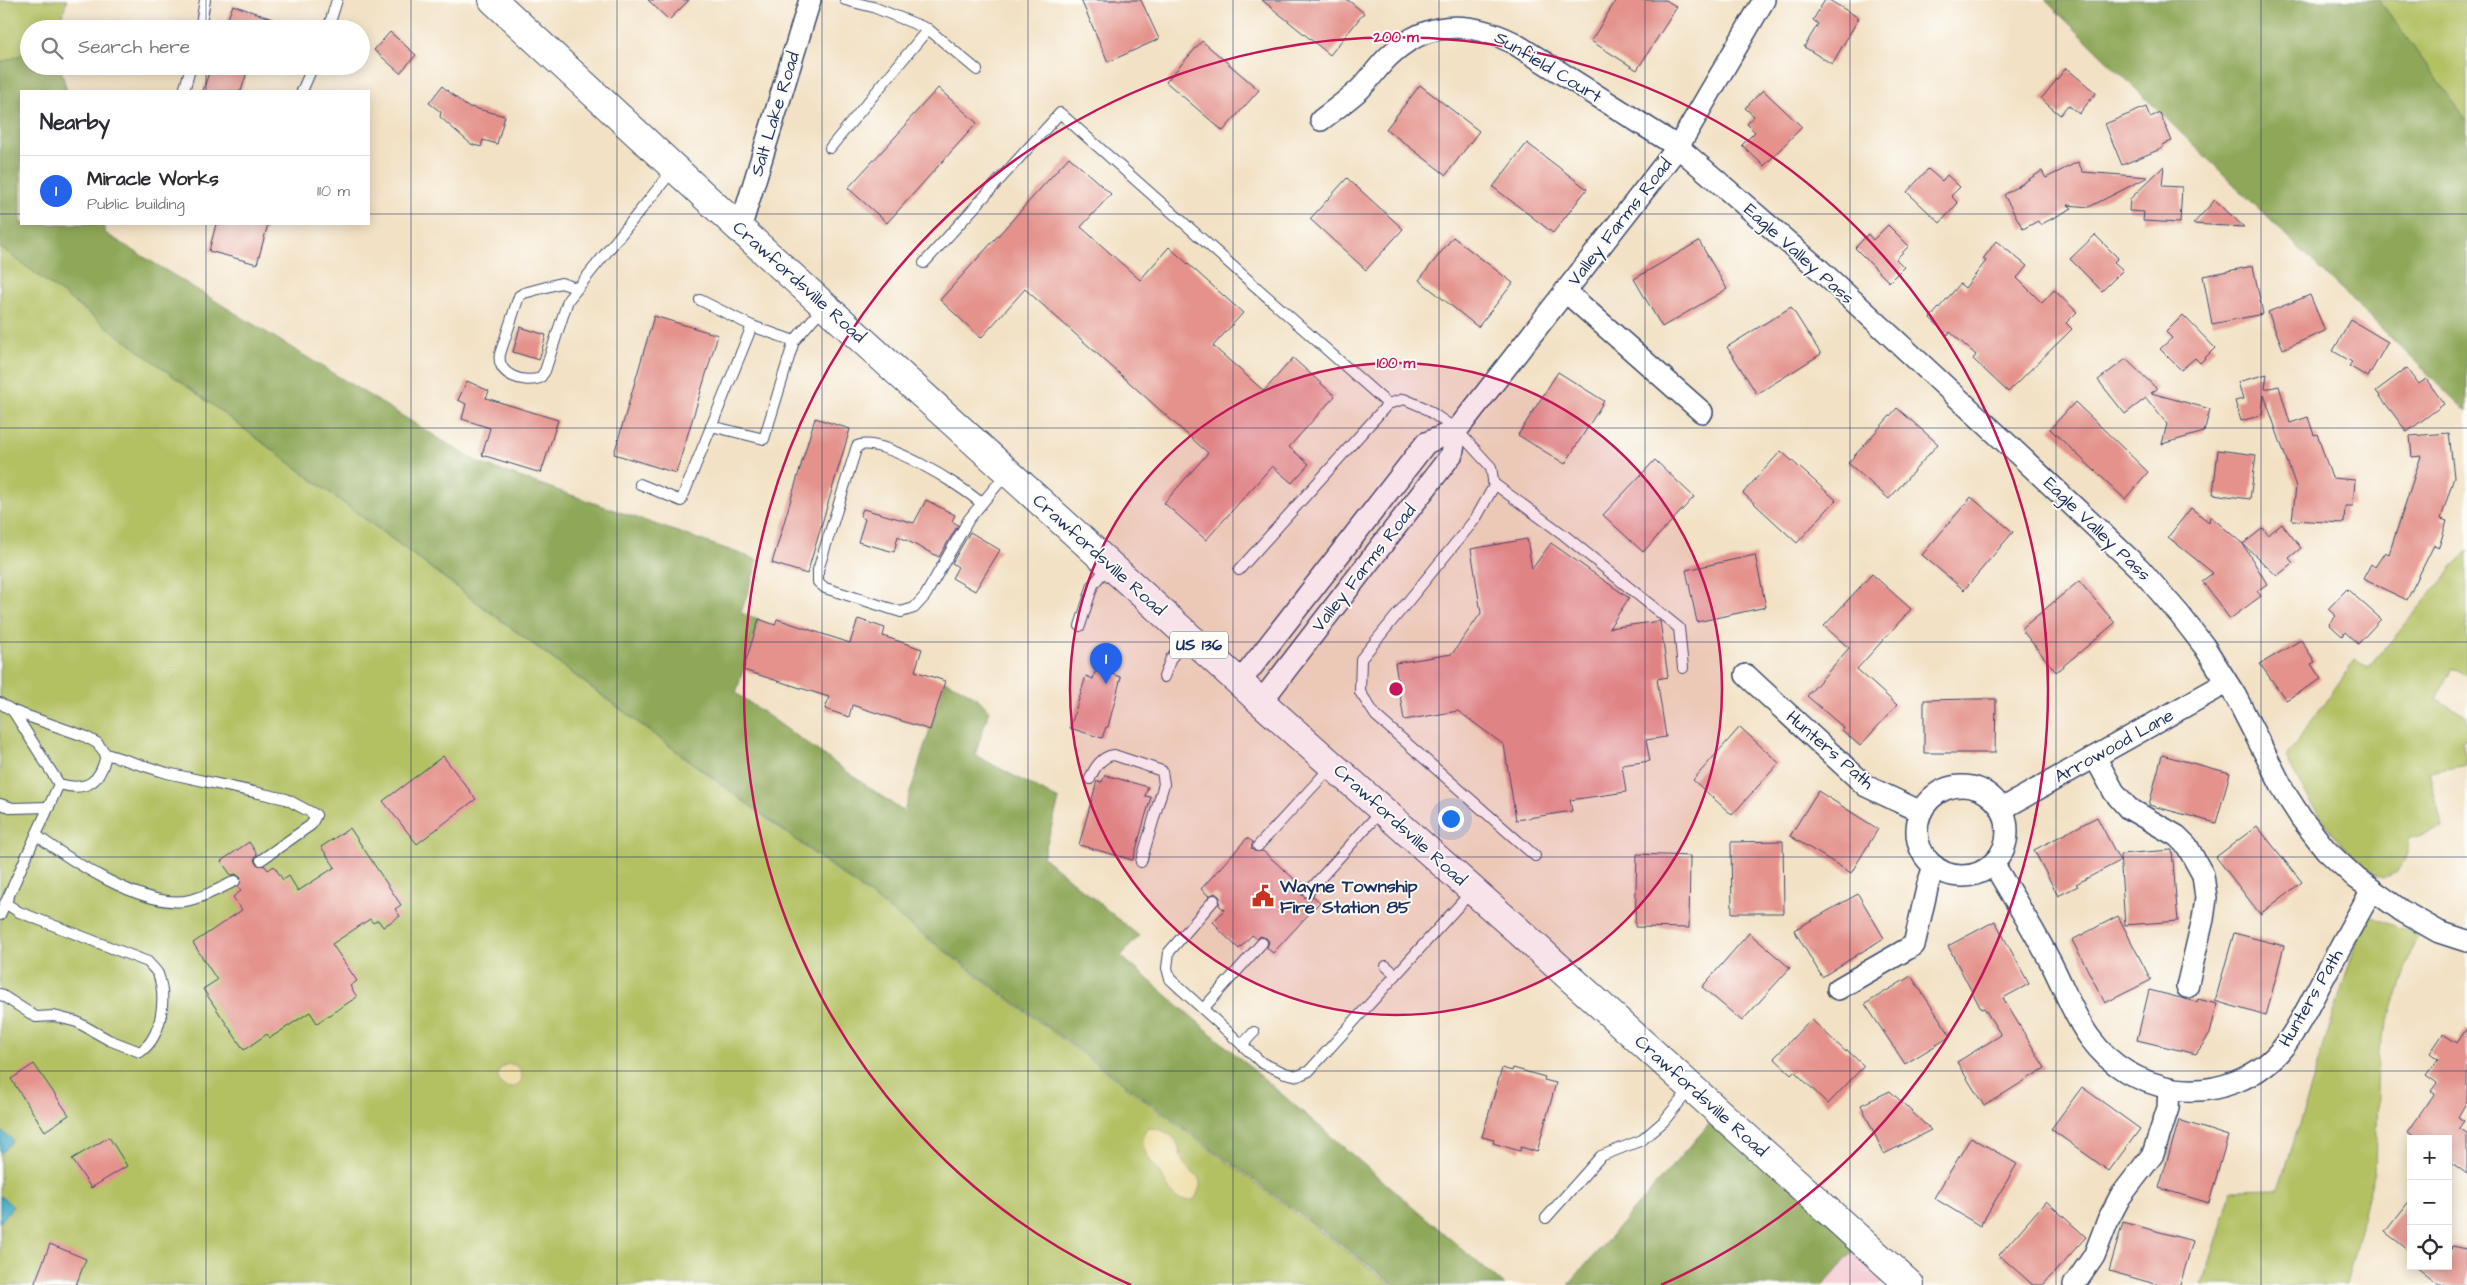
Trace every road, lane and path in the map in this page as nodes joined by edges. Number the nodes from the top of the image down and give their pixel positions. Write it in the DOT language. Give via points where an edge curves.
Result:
graph roads {
  1 [pos="205,0"];
  2 [pos="337,0"];
  3 [pos="493,0"];
  4 [pos="810,0"];
  5 [pos="845,0"];
  6 [pos="1764,0"];
  7 [pos="202,20"];
  8 [pos="331,20"];
  9 [pos="928,29"];
  10 [pos="977,70"];
  11 [pos="188,75"];
  12 [pos="309,75"];
  13 [pos="184,90"];
  14 [pos="302,90"];
  15 [pos="1320,120"];
  16 [pos="1678,147"];
  17 [pos="830,148"];
  18 [pos="675,168"];
  19 [pos="740,229"];
  20 [pos="924,263"];
  21 [pos="576,288"];
  22 [pos="1565,291"];
  23 [pos="700,300"];
  24 [pos="824,305"];
  25 [pos="752,326"];
  26 [pos="794,341"];
  27 [pos="1388,404"];
  28 [pos="1702,412"];
  29 [pos="711,426"];
  30 [pos="1457,430"];
  31 [pos="1008,472"];
  32 [pos="1493,483"];
  33 [pos="640,484"];
  34 [pos="981,503"];
  35 [pos="1109,564"];
  36 [pos="1239,570"];
  37 [pos="1080,626"];
  38 [pos="1190,636"];
  39 [pos="1683,668"];
  40 [pos="1746,676"];
  41 [pos="1164,677"];
  42 [pos="1240,682"];
  43 [pos="2226,683"];
  44 [pos="1261,702"];
  45 [pos="0,703"];
  46 [pos="13,711"];
  47 [pos="106,754"];
  48 [pos="2096,757"];
  49 [pos="1333,765"];
  50 [pos="1090,779"];
  51 [pos="59,784"];
  52 [pos="0,804"];
  53 [pos="49,807"];
  54 [pos="1382,809"];
  55 [pos="2002,809"];
  56 [pos="1921,812"];
  57 [pos="36,835"];
  58 [pos="1258,846"];
  59 [pos="1535,856"];
  60 [pos="261,860"];
  61 [pos="1141,862"];
  62 [pos="1993,863"];
  63 [pos="1934,866"];
  64 [pos="235,881"];
  65 [pos="1473,890"];
  66 [pos="2372,890"];
  67 [pos="1308,892"];
  68 [pos="1214,900"];
  69 [pos="5,903"];
  70 [pos="0,915"];
  71 [pos="2467,940"];
  72 [pos="1262,944"];
  73 [pos="1386,966"];
  74 [pos="1396,975"];
  75 [pos="2187,988"];
  76 [pos="1838,989"];
  77 [pos="0,994"];
  78 [pos="1203,1009"];
  79 [pos="1254,1032"];
  80 [pos="1242,1045"];
  81 [pos="1691,1087"];
  82 [pos="2169,1088"];
  83 [pos="1546,1218"];
  84 [pos="1910,1285"];
  85 [pos="2074,1285"];
  1 -- 7 [label="lane"];
  2 -- 8 [label="lane"];
  3 -- 18 [label="main road, Crawfordsville Road / US 136"];
  4 -- 19 [label="street, Salt Lake Road"];
  5 -- 9 [label="lane" via="873,7"];
  6 -- 16 [label="street, Valley Farms Road"];
  9 -- 10 [label="lane"];
  9 -- 17 [label="lane"];
  11 -- 13 [label="lane"];
  12 -- 14 [label="lane"];
  15 -- 16 [label="street, Sunfield Court" via="1357,91 1403,44 1431,30 1462,26 1493,33 1512,42"];
  16 -- 22 [label="street, Valley Farms Road"];
  16 -- 43 [label="street, Eagle Valley Pass" via="1820,270 2140,569 2168,598 2204,646"];
  18 -- 19 [label="main road, Crawfordsville Road / US 136"];
  18 -- 21 [label="lane"];
  19 -- 24 [label="main road, Crawfordsville Road / US 136"];
  20 -- 27 [label="lane" via="1060,113"];
  21 -- 21 [label="lane" via="561,283 519,296 500,354 499,360 506,372 525,380 540,378 545,372 563,310"];
  22 -- 28 [label="street"];
  22 -- 30 [label="street, Valley Farms Road"];
  23 -- 25 [label="lane"];
  24 -- 26 [label="lane"];
  24 -- 31 [label="main road, Crawfordsville Road / US 136"];
  25 -- 26 [label="lane"];
  25 -- 29 [label="lane"];
  26 -- 29 [label="lane" via="764,439"];
  27 -- 30 [label="lane" via="1404,399 1423,407"];
  27 -- 36 [label="lane"];
  29 -- 33 [label="lane" via="681,500"];
  30 -- 32 [label="lane" via="1491,467"];
  30 -- 42 [label="street, Valley Farms Road" via="1426,443"];
  30 -- 44 [label="street, Valley Farms Road" via="1452,454"];
  31 -- 34 [label="lane"];
  31 -- 35 [label="main road, Crawfordsville Road / US 136"];
  32 -- 39 [label="lane" via="1564,535 1678,628"];
  32 -- 59 [label="lane" via="1476,518 1361,659 1360,692 1376,716"];
  34 -- 34 [label="lane" via="925,596 914,608 901,612 825,588 818,582 818,570 857,446 878,445 937,473"];
  35 -- 37 [label="lane" via="1093,585"];
  35 -- 38 [label="main road, Crawfordsville Road / US 136"];
  38 -- 41 [label="lane" via="1171,658"];
  38 -- 42 [label="main road, Crawfordsville Road / US 136"];
  40 -- 56 [label="street, Hunters Path" via="1866,786"];
  42 -- 44 [label="main road, Crawfordsville Road / US 136"];
  43 -- 48 [label="street, Arrowood Lane"];
  43 -- 66 [label="street, Eagle Valley Pass" via="2240,703 2301,818 2326,850"];
  44 -- 49 [label="main road, Crawfordsville Road / US 136"];
  45 -- 46 [label="lane"];
  46 -- 47 [label="lane" via="84,736 97,743"];
  46 -- 51 [label="lane"];
  47 -- 51 [label="lane" via="96,780 72,788"];
  47 -- 60 [label="lane" via="167,773 286,799 316,816 311,825"];
  48 -- 55 [label="street, Arrowood Lane"];
  48 -- 75 [label="street" via="2114,792 2128,808 2177,836 2187,846 2202,874 2206,898"];
  49 -- 54 [label="main road, Crawfordsville Road / US 136"];
  49 -- 58 [label="lane"];
  50 -- 61 [label="lane" via="1095,768 1110,755 1139,758 1162,771 1164,778"];
  51 -- 53 [label="lane"];
  52 -- 53 [label="lane" via="13,808"];
  53 -- 57 [label="lane"];
  54 -- 65 [label="main road, Crawfordsville Road / US 136"];
  54 -- 67 [label="lane"];
  55 -- 56 [label="street" via="1984,792 1961,786 1937,793"];
  55 -- 62 [label="street" via="2007,838"];
  56 -- 63 [label="street" via="1917,826 1918,841"];
  57 -- 64 [label="lane" via="76,862 129,890 160,901 185,901"];
  57 -- 69 [label="lane"];
  62 -- 63 [label="street" via="1980,872 1964,875 1948,873"];
  62 -- 82 [label="street, Hunters Path" via="2034,931 2089,1037 2126,1073 2147,1083"];
  63 -- 76 [label="street" via="1914,945"];
  65 -- 74 [label="lane"];
  65 -- 81 [label="main road, Crawfordsville Road / US 136"];
  66 -- 71 [label="street, Eagle Valley Pass" via="2439,932"];
  66 -- 82 [label="street, Hunters Path" via="2279,1052 2247,1077 2229,1084 2200,1090"];
  68 -- 78 [label="lane" via="1173,945 1167,961 1170,979"];
  69 -- 70 [label="lane"];
  69 -- 77 [label="lane" via="20,912 148,962 158,972 162,991 156,1035 140,1052 77,1022 54,1016 36,1017"];
  72 -- 78 [label="lane"];
  73 -- 74 [label="lane"];
  74 -- 80 [label="lane" via="1304,1074 1298,1076 1271,1068"];
  78 -- 80 [label="lane"];
  79 -- 80 [label="lane"];
  81 -- 83 [label="lane" via="1642,1140 1601,1156"];
  81 -- 84 [label="main road, Crawfordsville Road / US 136"];
  82 -- 85 [label="street" via="2168,1108 2153,1154 2120,1197 2094,1256"];
}
